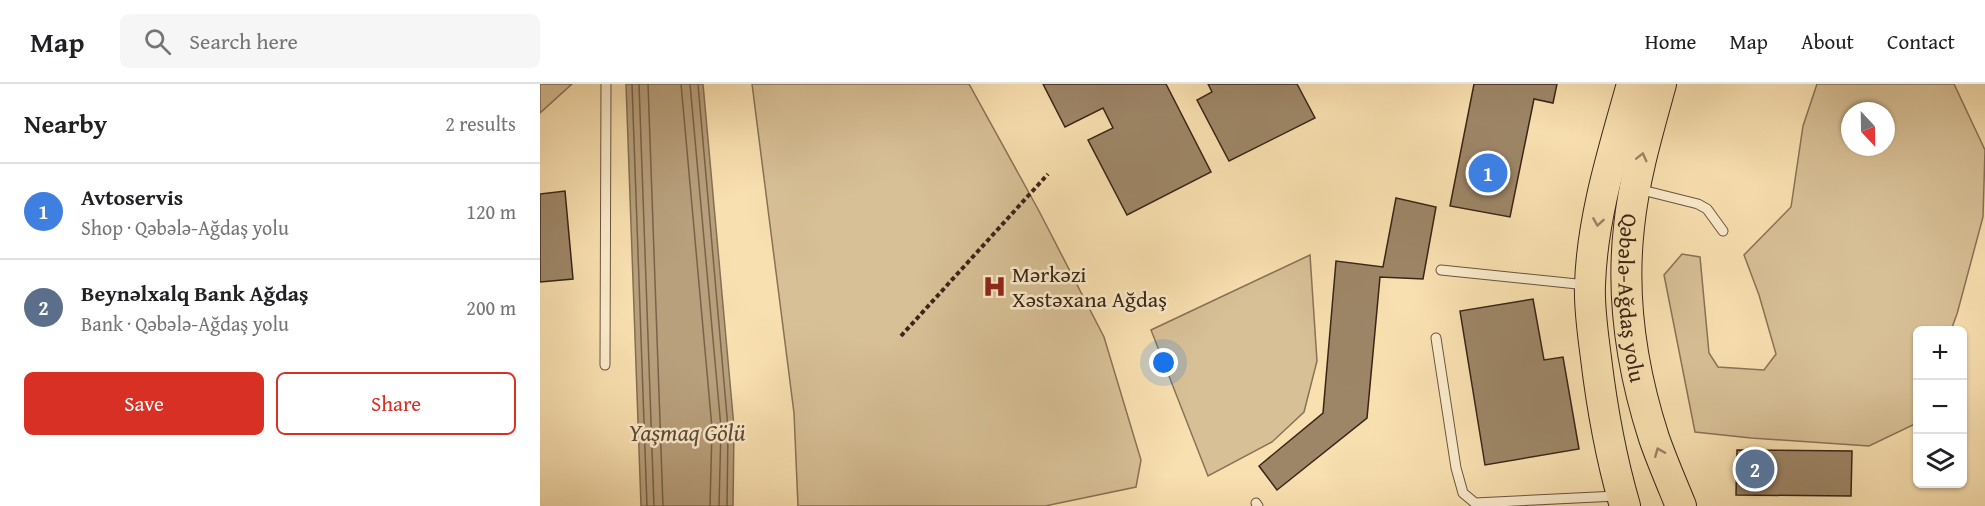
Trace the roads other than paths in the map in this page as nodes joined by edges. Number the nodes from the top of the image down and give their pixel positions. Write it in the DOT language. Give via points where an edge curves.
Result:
graph roads {
  1 [pos="606,84"];
  2 [pos="1632,84"];
  3 [pos="1660,84"];
  4 [pos="1635,189"];
  5 [pos="1723,231"];
  6 [pos="1441,270"];
  7 [pos="1590,285"];
  8 [pos="1436,338"];
  9 [pos="605,364"];
  10 [pos="1623,501"];
  11 [pos="1681,506"];
  1 -- 9 [label="lane"];
  2 -- 7 [label="main road, one-way" via="1611,159"];
  4 -- 3 [label="main road, Qəbələ-Ağdaş yolu, one-way"];
  4 -- 5 [label="lane" via="1698,204 1707,209"];
  11 -- 4 [label="main road, Qəbələ-Ağdaş yolu, one-way" via="1654,439 1628,325 1626,283"];
  6 -- 7 [label="lane"];
  7 -- 10 [label="main road" via="1599,383"];
  8 -- 10 [label="lane" via="1463,493 1475,503"];
}
